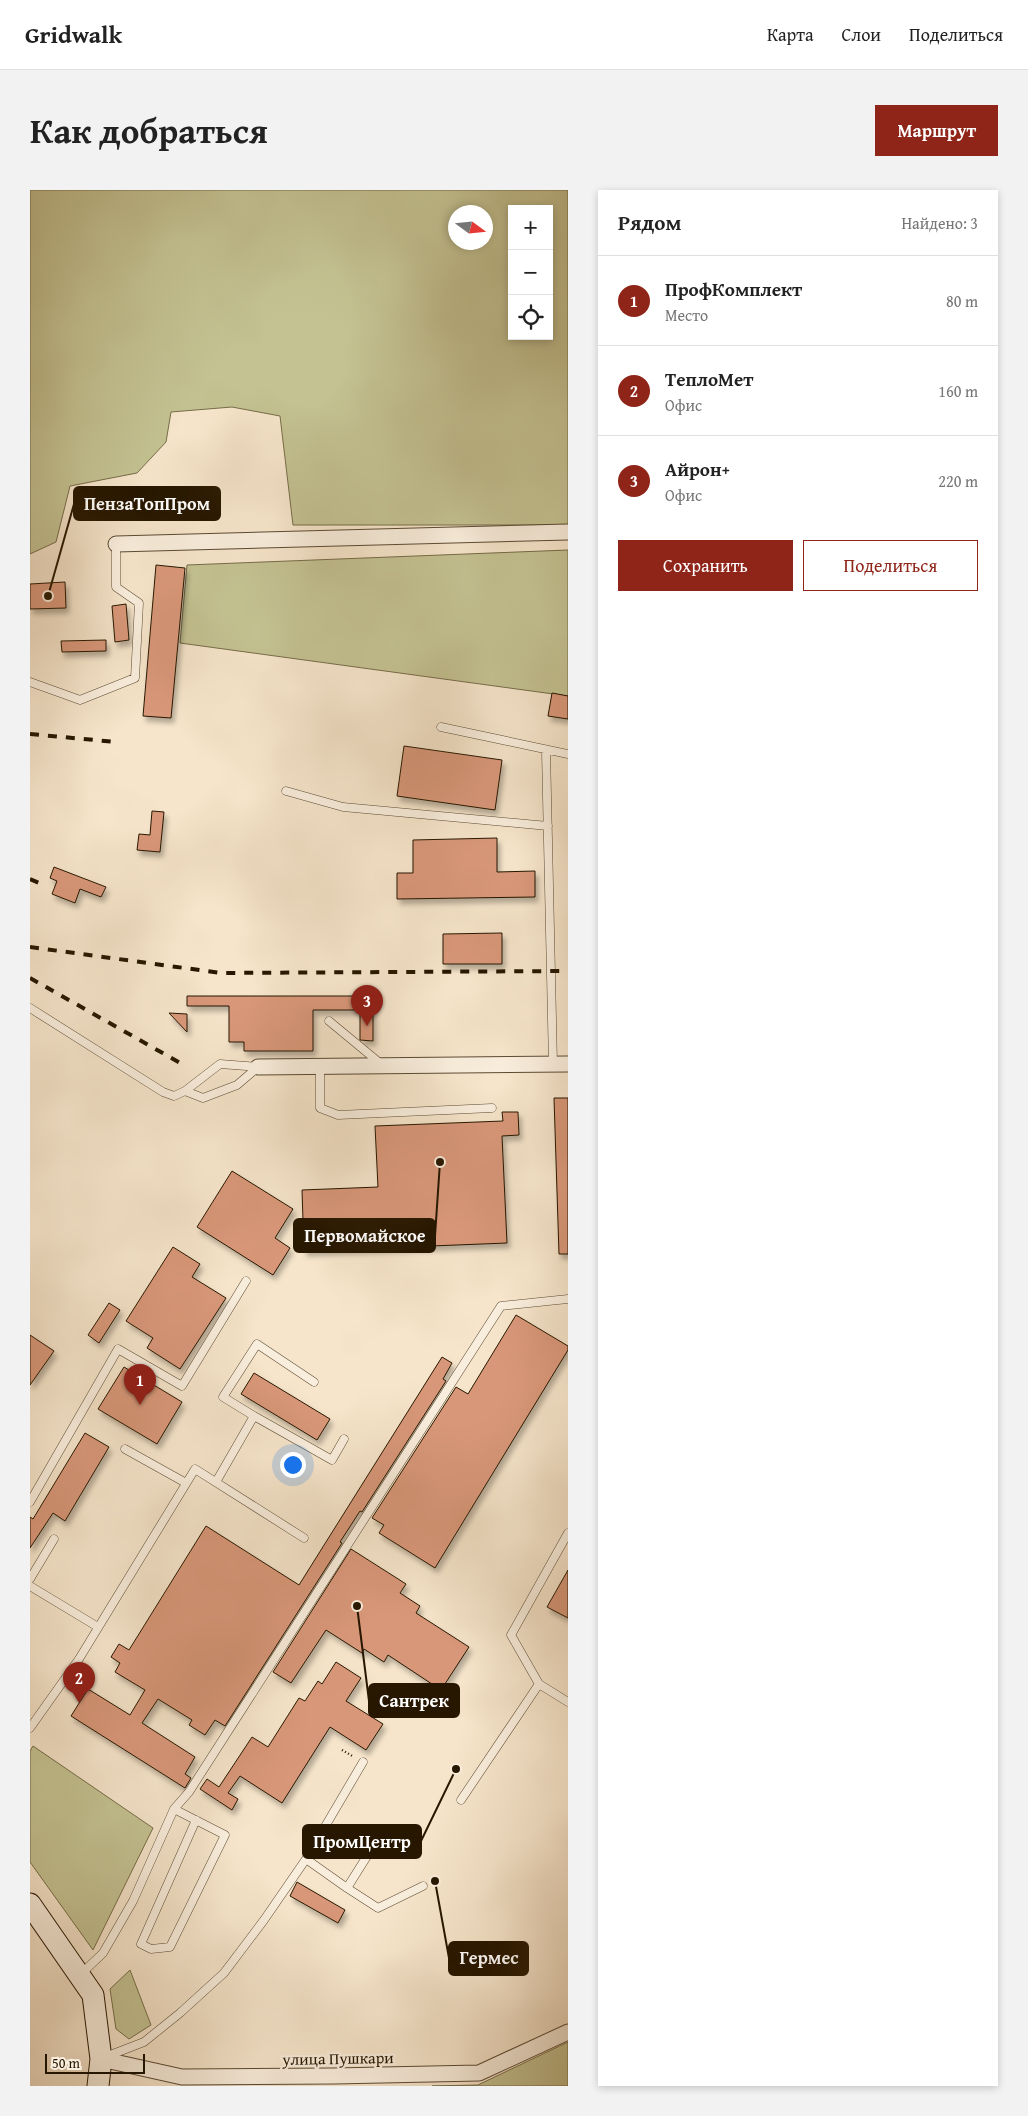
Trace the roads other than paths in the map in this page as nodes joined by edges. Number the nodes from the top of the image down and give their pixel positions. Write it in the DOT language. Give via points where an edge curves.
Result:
graph roads {
  1 [pos="568,532"];
  2 [pos="116,544"];
  3 [pos="30,682"];
  4 [pos="441,727"];
  5 [pos="546,751"];
  6 [pos="568,754"];
  7 [pos="286,791"];
  8 [pos="548,826"];
  9 [pos="30,1008"];
  10 [pos="329,1021"];
  11 [pos="561,1064"];
  12 [pos="320,1066"];
  13 [pos="383,1066"];
  14 [pos="258,1067"];
  15 [pos="185,1091"];
  16 [pos="492,1108"];
  17 [pos="246,1281"];
  18 [pos="568,1299"];
  19 [pos="314,1382"];
  20 [pos="254,1416"];
  21 [pos="344,1439"];
  22 [pos="125,1450"];
  23 [pos="216,1482"];
  24 [pos="186,1483"];
  25 [pos="30,1502"];
  26 [pos="568,1533"];
  27 [pos="304,1538"];
  28 [pos="54,1540"];
  29 [pos="30,1579"];
  30 [pos="30,1586"];
  31 [pos="98,1627"];
  32 [pos="539,1684"];
  33 [pos="568,1702"];
  34 [pos="30,1728"];
  35 [pos="363,1762"];
  36 [pos="461,1800"];
  37 [pos="174,1809"];
  38 [pos="196,1820"];
  39 [pos="379,1837"];
  40 [pos="306,1860"];
  41 [pos="423,1886"];
  42 [pos="347,1888"];
  43 [pos="30,1904"];
  44 [pos="79,1976"];
  45 [pos="568,2032"];
  46 [pos="101,2059"];
  47 [pos="98,2086"];
  1 -- 2 [label="street"];
  2 -- 3 [label="lane" via="116,587 139,602 135,678 80,700"];
  4 -- 5 [label="lane"];
  5 -- 6 [label="lane"];
  5 -- 8 [label="lane"];
  7 -- 8 [label="lane" via="343,807"];
  8 -- 11 [label="lane"];
  9 -- 15 [label="lane" via="163,1092 174,1096"];
  10 -- 13 [label="lane"];
  11 -- 13 [label="street"];
  12 -- 13 [label="street"];
  12 -- 14 [label="street"];
  12 -- 16 [label="lane" via="320,1108 338,1115"];
  14 -- 15 [label="lane" via="220,1064"];
  14 -- 15 [label="lane" via="237,1085 203,1098"];
  17 -- 25 [label="lane" via="182,1386 118,1349"];
  18 -- 37 [label="lane" via="501,1306 189,1792"];
  19 -- 20 [label="lane" via="257,1344 223,1397"];
  20 -- 21 [label="lane" via="332,1460"];
  20 -- 23 [label="lane"];
  22 -- 24 [label="lane"];
  23 -- 24 [label="lane" via="195,1469"];
  23 -- 27 [label="lane"];
  24 -- 31 [label="lane"];
  26 -- 32 [label="lane" via="511,1635"];
  28 -- 29 [label="lane"];
  30 -- 31 [label="lane"];
  31 -- 34 [label="lane"];
  32 -- 33 [label="lane"];
  32 -- 36 [label="lane"];
  35 -- 40 [label="lane"];
  37 -- 38 [label="lane"];
  37 -- 44 [label="lane" via="133,1901 103,1953"];
  38 -- 38 [label="lane" via="225,1835 170,1947 151,1949 141,1944"];
  39 -- 42 [label="lane"];
  40 -- 42 [label="lane"];
  40 -- 46 [label="lane" via="224,1973 144,2042"];
  41 -- 42 [label="lane" via="378,1908"];
  43 -- 44 [label="street"];
  44 -- 46 [label="street" via="93,1995"];
  45 -- 46 [label="street, улица Пушкари" via="479,2073 182,2077"];
  46 -- 47 [label="street"];
}
